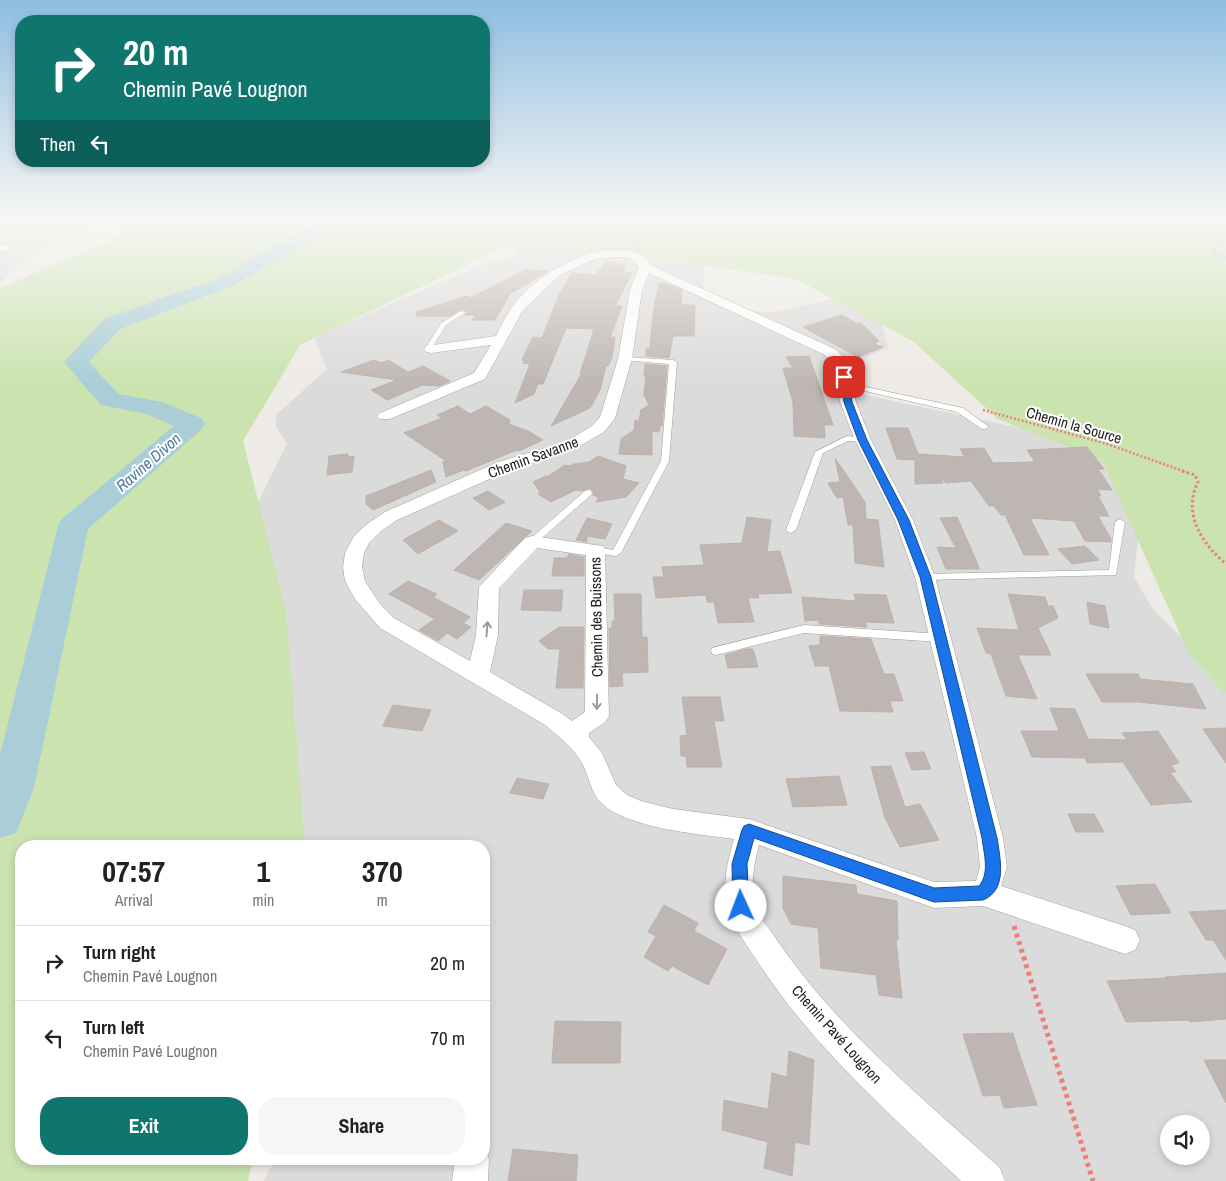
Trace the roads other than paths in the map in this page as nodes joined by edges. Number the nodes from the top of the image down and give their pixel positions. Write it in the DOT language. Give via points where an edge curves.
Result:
graph roads {
  1 [pos="553,275"];
  2 [pos="637,275"];
  3 [pos="668,275"];
  4 [pos="463,312"];
  5 [pos="498,340"];
  6 [pos="431,349"];
  7 [pos="625,359"];
  8 [pos="846,384"];
  9 [pos="385,416"];
  10 [pos="984,427"];
  11 [pos="863,440"];
  12 [pos="588,493"];
  13 [pos="1120,522"];
  14 [pos="791,530"];
  15 [pos="532,542"];
  16 [pos="596,550"];
  17 [pos="926,577"];
  18 [pos="940,638"];
  19 [pos="716,651"];
  20 [pos="478,676"];
  21 [pos="577,740"];
  22 [pos="749,830"];
  23 [pos="995,897"];
  24 [pos="1125,940"];
  25 [pos="471,1165"];
  26 [pos="470,1181"];
  27 [pos="988,1181"];
  1 -- 5 [label="street" via="518,308"];
  2 -- 7 [label="street, Chemin Savanne"];
  3 -- 8 [label="street" via="830,352 841,361"];
  4 -- 6 [label="lane" via="444,324"];
  5 -- 6 [label="street"];
  5 -- 9 [label="street" via="480,376"];
  7 -- 16 [label="lane" via="673,362 666,460 616,552"];
  7 -- 20 [label="street, Chemin Savanne" via="607,418 598,429 569,446 504,466 390,516 363,536 352,555 358,588 368,606 387,623"];
  8 -- 10 [label="lane" via="960,410"];
  8 -- 11 [label="street" via="848,402"];
  11 -- 14 [label="lane" via="847,438 819,452"];
  11 -- 17 [label="street" via="904,520"];
  12 -- 15 [label="lane"];
  13 -- 17 [label="lane" via="1113,573"];
  15 -- 16 [label="street, Chemin des Buissons"];
  20 -- 15 [label="street, one-way" via="487,635 489,587"];
  16 -- 21 [label="street, Chemin des Buissons, one-way" via="597,716 578,729"];
  17 -- 18 [label="street"];
  18 -- 19 [label="lane" via="804,629"];
  18 -- 23 [label="street" via="990,838"];
  20 -- 21 [label="street, Chemin Savanne" via="553,719"];
  21 -- 22 [label="street, Chemin Savanne" via="592,758 608,792 631,809 683,821"];
  22 -- 23 [label="street" via="934,895"];
  22 -- 27 [label="street, Chemin Pavé Lougnon" via="740,864 741,906 770,957 820,1020 883,1084"];
  23 -- 24 [label="street"];
  25 -- 26 [label="street"];
}
